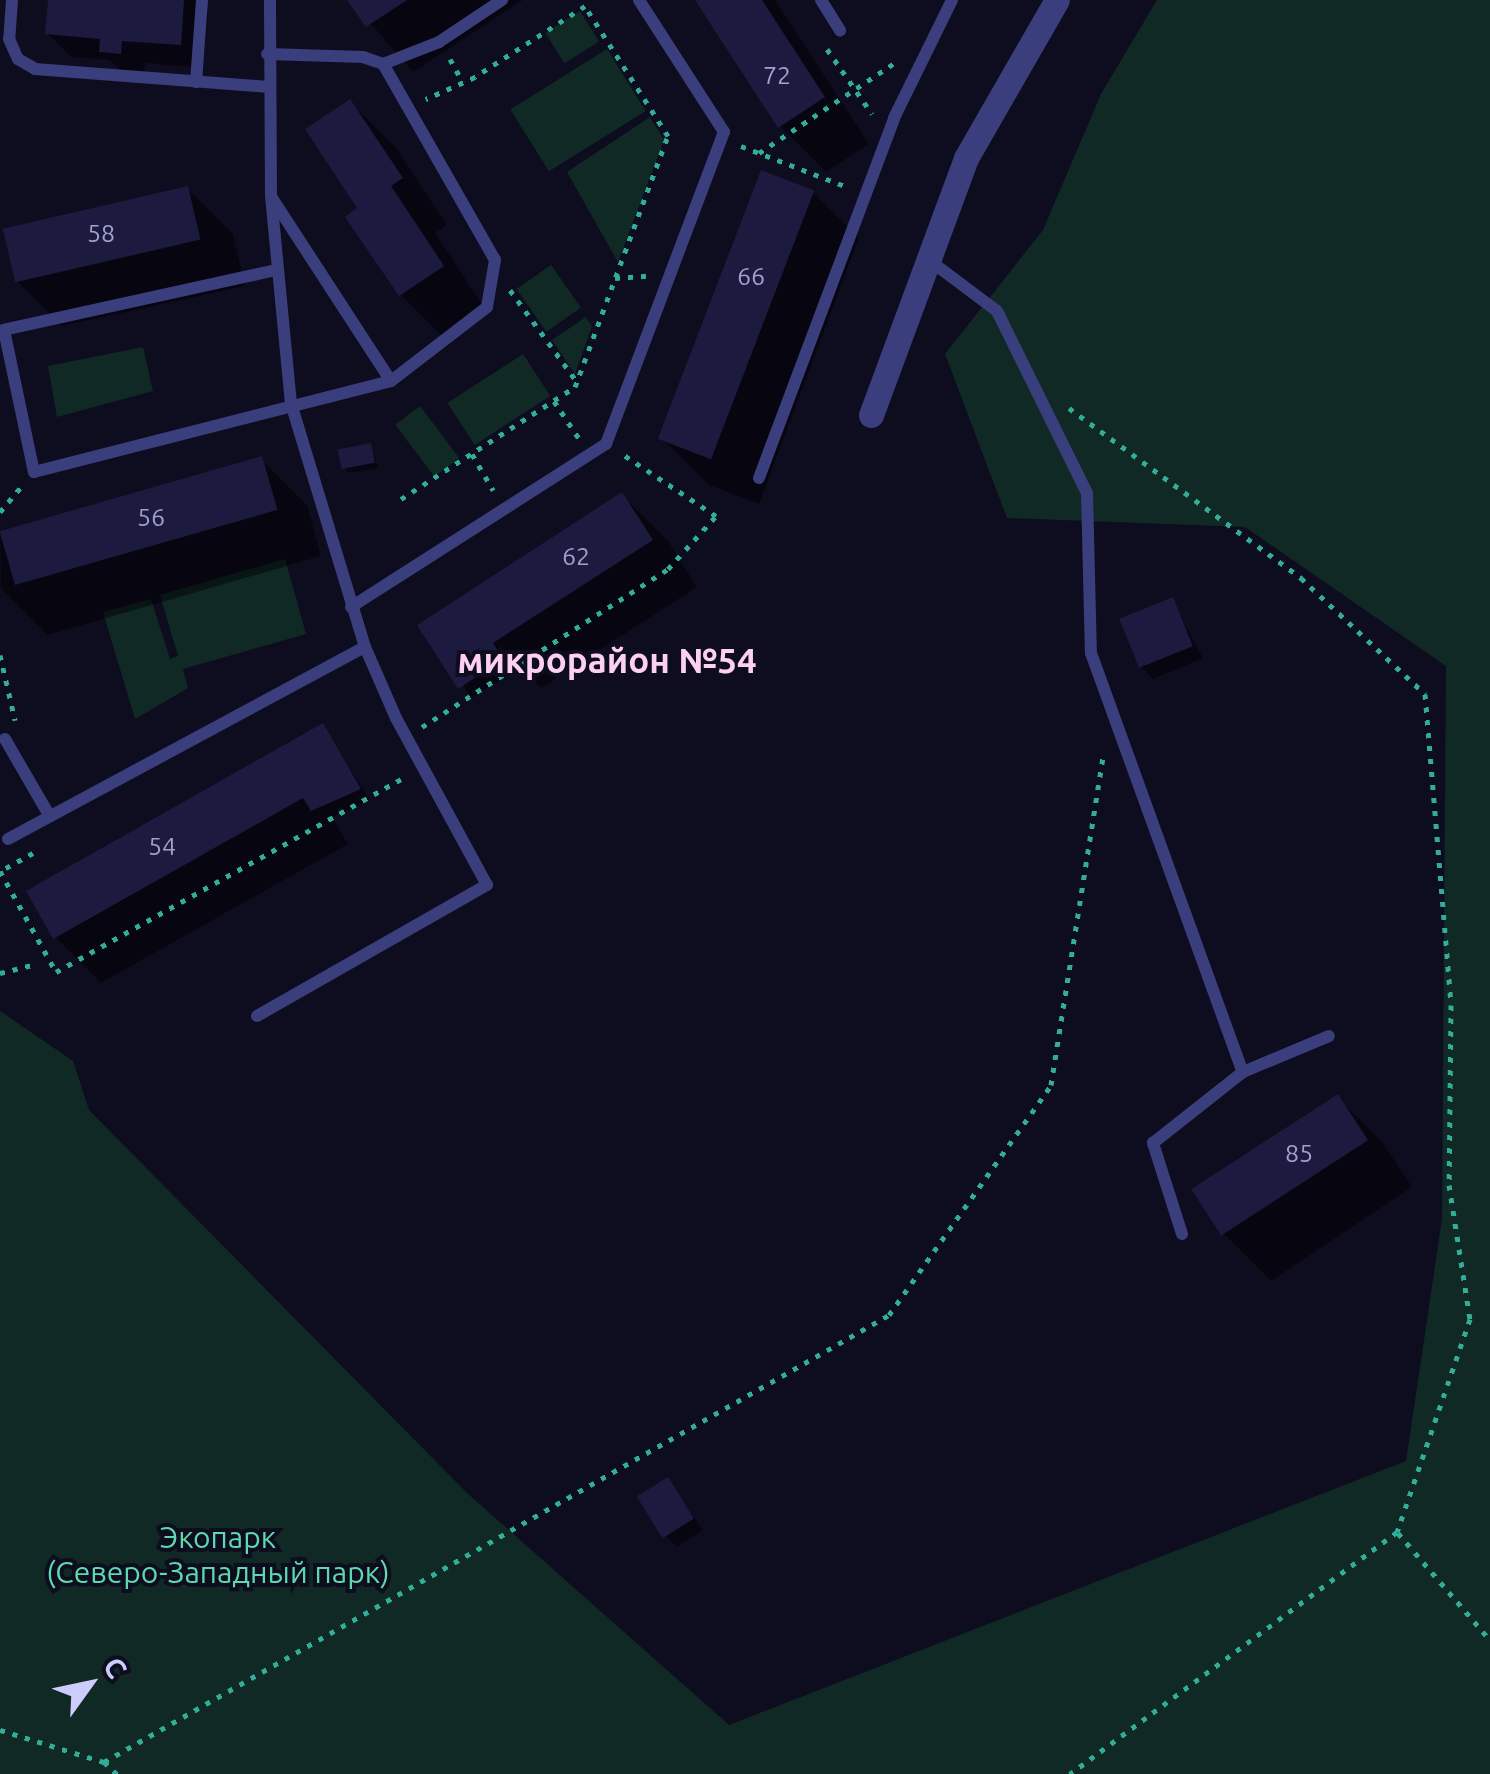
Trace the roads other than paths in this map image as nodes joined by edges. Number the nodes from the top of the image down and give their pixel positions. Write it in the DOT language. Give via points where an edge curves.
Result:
graph roads {
  1 [pos="12,0"];
  2 [pos="202,0"];
  3 [pos="270,0"];
  4 [pos="502,0"];
  5 [pos="639,0"];
  6 [pos="821,0"];
  7 [pos="952,0"];
  8 [pos="1056,0"];
  9 [pos="840,30"];
  10 [pos="267,54"];
  11 [pos="383,64"];
  12 [pos="196,82"];
  13 [pos="268,87"];
  14 [pos="271,196"];
  15 [pos="928,260"];
  16 [pos="276,270"];
  17 [pos="391,381"];
  18 [pos="291,404"];
  19 [pos="872,414"];
  20 [pos="759,478"];
  21 [pos="351,608"];
  22 [pos="366,647"];
  23 [pos="4,739"];
  24 [pos="49,815"];
  25 [pos="8,839"];
  26 [pos="257,1016"];
  27 [pos="1329,1036"];
  28 [pos="1243,1072"];
  29 [pos="1182,1234"];
  1 -- 12 [label="lane" via="8,39 18,59 35,69"];
  2 -- 12 [label="lane"];
  3 -- 10 [label="lane"];
  4 -- 11 [label="lane" via="440,42"];
  5 -- 21 [label="lane" via="724,132 606,444"];
  6 -- 9 [label="lane"];
  7 -- 20 [label="lane" via="864,194"];
  8 -- 15 [label="street" via="966,158"];
  10 -- 11 [label="lane" via="363,56"];
  10 -- 13 [label="lane"];
  11 -- 17 [label="lane" via="495,260 487,307"];
  12 -- 13 [label="lane"];
  13 -- 14 [label="lane"];
  14 -- 16 [label="lane"];
  14 -- 17 [label="lane"];
  15 -- 19 [label="street"];
  15 -- 28 [label="lane" via="997,311 1087,493 1091,653"];
  16 -- 18 [label="lane"];
  16 -- 18 [label="lane" via="4,330 34,472"];
  17 -- 18 [label="lane"];
  18 -- 21 [label="lane"];
  21 -- 22 [label="lane"];
  22 -- 24 [label="lane"];
  22 -- 26 [label="lane" via="487,885"];
  23 -- 24 [label="lane"];
  24 -- 25 [label="lane"];
  27 -- 28 [label="lane"];
  28 -- 29 [label="lane" via="1153,1143"];
}
